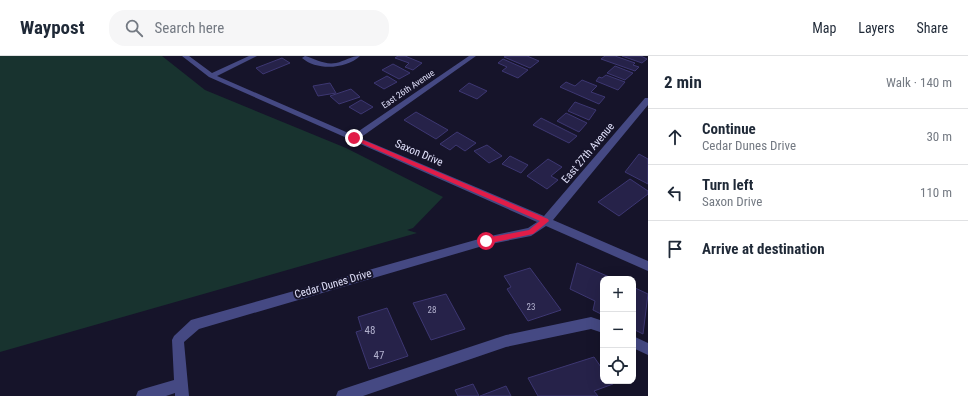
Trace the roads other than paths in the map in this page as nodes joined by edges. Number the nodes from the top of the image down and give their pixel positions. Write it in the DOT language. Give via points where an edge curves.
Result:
graph roads {
  1 [pos="185,56"];
  2 [pos="254,56"];
  3 [pos="357,56"];
  4 [pos="474,56"];
  5 [pos="305,58"];
  6 [pos="211,76"];
  7 [pos="648,100"];
  8 [pos="354,138"];
  9 [pos="546,221"];
  10 [pos="648,266"];
  11 [pos="600,326"];
  12 [pos="636,343"];
  13 [pos="648,349"];
  14 [pos="181,390"];
  15 [pos="143,396"];
  16 [pos="343,396"];
  1 -- 6 [label="street, Saxon Drive"];
  2 -- 6 [label="street"];
  3 -- 5 [label="street" via="332,67 319,65"];
  4 -- 8 [label="street, East 26th Avenue"];
  6 -- 8 [label="street, Saxon Drive"];
  7 -- 9 [label="street, East 27th Avenue"];
  8 -- 9 [label="street, Saxon Drive"];
  9 -- 10 [label="street, Saxon Drive"];
  9 -- 14 [label="street, Cedar Dunes Drive" via="531,232 486,241 195,324 178,340"];
  11 -- 16 [label="street" via="591,323 506,341"];
  12 -- 13 [label="street"];
  14 -- 15 [label="street"];
}
